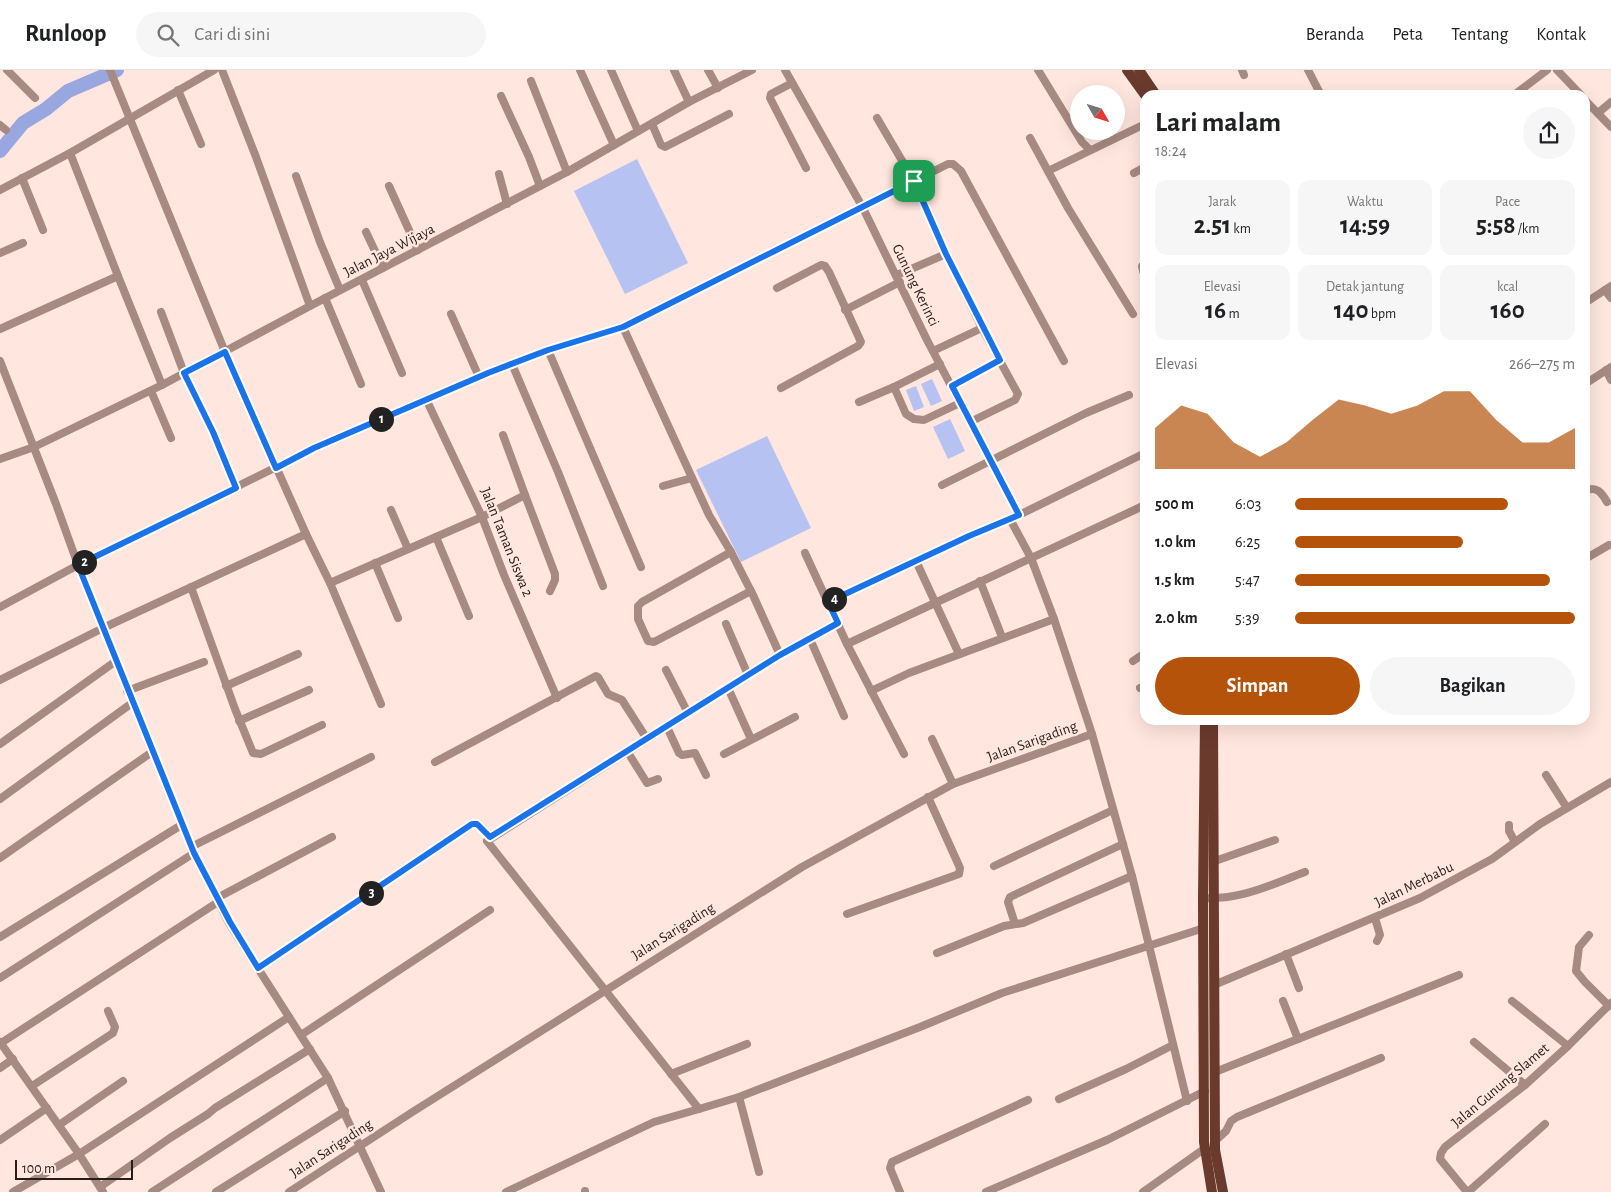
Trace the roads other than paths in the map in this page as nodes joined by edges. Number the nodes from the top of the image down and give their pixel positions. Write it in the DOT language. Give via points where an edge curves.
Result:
graph roads {
  1 [pos="8,70"];
  2 [pos="214,70"];
  3 [pos="222,70"];
  4 [pos="580,70"];
  5 [pos="611,70"];
  6 [pos="674,70"];
  7 [pos="708,70"];
  8 [pos="752,70"];
  9 [pos="785,70"];
  10 [pos="1038,70"];
  11 [pos="1127,70"];
  12 [pos="1139,70"];
  13 [pos="1308,70"];
  14 [pos="1547,70"];
  15 [pos="1557,70"];
  16 [pos="1570,70"];
  17 [pos="740,73"];
  18 [pos="112,74"];
  19 [pos="1563,76"];
  20 [pos="531,81"];
  21 [pos="792,83"];
  22 [pos="718,88"];
  23 [pos="178,90"];
  24 [pos="1142,90"];
  25 [pos="1153,90"];
  26 [pos="1318,90"];
  27 [pos="1521,90"];
  28 [pos="1576,90"];
  29 [pos="501,96"];
  30 [pos="35,98"];
  31 [pos="690,102"];
  32 [pos="1611,102"];
  33 [pos="1590,105"];
  34 [pos="1598,113"];
  35 [pos="729,114"];
  36 [pos="131,118"];
  37 [pos="877,118"];
  38 [pos="652,124"];
  39 [pos="1140,126"];
  40 [pos="1611,127"];
  41 [pos="638,131"];
  42 [pos="1030,138"];
  43 [pos="201,144"];
  44 [pos="614,145"];
  45 [pos="1090,150"];
  46 [pos="70,153"];
  47 [pos="806,168"];
  48 [pos="1140,170"];
  49 [pos="1048,171"];
  50 [pos="568,172"];
  51 [pos="1134,173"];
  52 [pos="499,174"];
  53 [pos="296,176"];
  54 [pos="22,178"];
  55 [pos="914,181"];
  56 [pos="389,186"];
  57 [pos="540,186"];
  58 [pos="0,190"];
  59 [pos="507,204"];
  60 [pos="863,208"];
  61 [pos="43,230"];
  62 [pos="366,232"];
  63 [pos="23,243"];
  64 [pos="418,250"];
  65 [pos="0,253"];
  66 [pos="946,254"];
  67 [pos="383,268"];
  68 [pos="118,276"];
  69 [pos="898,278"];
  70 [pos="362,280"];
  71 [pos="777,288"];
  72 [pos="1608,288"];
  73 [pos="340,290"];
  74 [pos="325,298"];
  75 [pos="1611,298"];
  76 [pos="1590,300"];
  77 [pos="310,306"];
  78 [pos="846,310"];
  79 [pos="161,312"];
  80 [pos="451,314"];
  81 [pos="1132,314"];
  82 [pos="623,327"];
  83 [pos="982,328"];
  84 [pos="0,329"];
  85 [pos="548,350"];
  86 [pos="933,351"];
  87 [pos="225,352"];
  88 [pos="1000,360"];
  89 [pos="0,362"];
  90 [pos="1064,362"];
  91 [pos="512,364"];
  92 [pos="940,364"];
  93 [pos="1609,369"];
  94 [pos="184,373"];
  95 [pos="402,373"];
  96 [pos="479,377"];
  97 [pos="1611,380"];
  98 [pos="1590,381"];
  99 [pos="361,384"];
  100 [pos="162,385"];
  101 [pos="952,386"];
  102 [pos="894,387"];
  103 [pos="781,388"];
  104 [pos="151,391"];
  105 [pos="1129,395"];
  106 [pos="426,399"];
  107 [pos="859,402"];
  108 [pos="960,402"];
  109 [pos="970,422"];
  110 [pos="503,435"];
  111 [pos="171,438"];
  112 [pos="34,448"];
  113 [pos="1140,456"];
  114 [pos="0,459"];
  115 [pos="991,460"];
  116 [pos="276,468"];
  117 [pos="692,478"];
  118 [pos="942,485"];
  119 [pos="663,486"];
  120 [pos="236,488"];
  121 [pos="1590,488"];
  122 [pos="525,495"];
  123 [pos="1607,502"];
  124 [pos="1140,507"];
  125 [pos="391,510"];
  126 [pos="1019,515"];
  127 [pos="482,517"];
  128 [pos="1010,519"];
  129 [pos="306,534"];
  130 [pos="436,537"];
  131 [pos="1609,545"];
  132 [pos="408,549"];
  133 [pos="731,552"];
  134 [pos="805,554"];
  135 [pos="1590,557"];
  136 [pos="1031,558"];
  137 [pos="916,561"];
  138 [pos="375,563"];
  139 [pos="78,565"];
  140 [pos="641,567"];
  141 [pos="980,581"];
  142 [pos="330,583"];
  143 [pos="603,586"];
  144 [pos="191,587"];
  145 [pos="550,591"];
  146 [pos="751,591"];
  147 [pos="828,602"];
  148 [pos="935,602"];
  149 [pos="0,607"];
  150 [pos="469,616"];
  151 [pos="398,618"];
  152 [pos="1054,619"];
  153 [pos="838,623"];
  154 [pos="726,624"];
  155 [pos="103,628"];
  156 [pos="1002,637"];
  157 [pos="810,639"];
  158 [pos="847,644"];
  159 [pos="298,654"];
  160 [pos="959,654"];
  161 [pos="780,655"];
  162 [pos="1140,656"];
  163 [pos="116,661"];
  164 [pos="1133,661"];
  165 [pos="204,662"];
  166 [pos="666,670"];
  167 [pos="748,676"];
  168 [pos="0,680"];
  169 [pos="226,686"];
  170 [pos="728,688"];
  171 [pos="309,690"];
  172 [pos="127,691"];
  173 [pos="871,691"];
  174 [pos="557,698"];
  175 [pos="132,703"];
  176 [pos="381,704"];
  177 [pos="688,713"];
  178 [pos="844,716"];
  179 [pos="795,717"];
  180 [pos="239,721"];
  181 [pos="322,725"];
  182 [pos="1205,725"];
  183 [pos="1213,725"];
  184 [pos="667,727"];
  185 [pos="1092,734"];
  186 [pos="647,739"];
  187 [pos="932,739"];
  188 [pos="751,740"];
  189 [pos="0,744"];
  190 [pos="627,751"];
  191 [pos="152,752"];
  192 [pos="724,754"];
  193 [pos="904,754"];
  194 [pos="371,757"];
  195 [pos="435,762"];
  196 [pos="706,775"];
  197 [pos="1546,775"];
  198 [pos="658,779"];
  199 [pos="1611,782"];
  200 [pos="953,784"];
  201 [pos="928,798"];
  202 [pos="0,799"];
  203 [pos="1567,808"];
  204 [pos="1113,810"];
  205 [pos="182,824"];
  206 [pos="1509,825"];
  207 [pos="332,837"];
  208 [pos="490,837"];
  209 [pos="1275,840"];
  210 [pos="1516,842"];
  211 [pos="1124,844"];
  212 [pos="193,850"];
  213 [pos="0,858"];
  214 [pos="1215,861"];
  215 [pos="994,866"];
  216 [pos="1305,872"];
  217 [pos="1132,876"];
  218 [pos="1203,898"];
  219 [pos="1215,899"];
  220 [pos="217,900"];
  221 [pos="490,910"];
  222 [pos="847,914"];
  223 [pos="1375,918"];
  224 [pos="1015,924"];
  225 [pos="1204,928"];
  226 [pos="1590,935"];
  227 [pos="0,937"];
  228 [pos="1377,941"];
  229 [pos="1148,944"];
  230 [pos="937,953"];
  231 [pos="1286,954"];
  232 [pos="258,968"];
  233 [pos="1459,975"];
  234 [pos="0,978"];
  235 [pos="1214,985"];
  236 [pos="1299,988"];
  237 [pos="606,990"];
  238 [pos="1283,1001"];
  239 [pos="1512,1001"];
  240 [pos="1610,1004"];
  241 [pos="108,1010"];
  242 [pos="290,1017"];
  243 [pos="1209,1029"];
  244 [pos="301,1034"];
  245 [pos="1298,1039"];
  246 [pos="0,1042"];
  247 [pos="1474,1042"];
  248 [pos="747,1044"];
  249 [pos="1174,1046"];
  250 [pos="1568,1046"];
  251 [pos="310,1049"];
  252 [pos="1380,1058"];
  253 [pos="13,1059"];
  254 [pos="0,1068"];
  255 [pos="1215,1072"];
  256 [pos="671,1074"];
  257 [pos="328,1078"];
  258 [pos="123,1081"];
  259 [pos="1525,1085"];
  260 [pos="32,1086"];
  261 [pos="1205,1091"];
  262 [pos="739,1097"];
  263 [pos="1058,1099"];
  264 [pos="1028,1100"];
  265 [pos="1187,1100"];
  266 [pos="47,1108"];
  267 [pos="699,1109"];
  268 [pos="345,1111"];
  269 [pos="1545,1124"];
  270 [pos="59,1125"];
  271 [pos="0,1140"];
  272 [pos="1214,1141"];
  273 [pos="360,1146"];
  274 [pos="1204,1149"];
  275 [pos="79,1154"];
  276 [pos="760,1172"];
  277 [pos="101,1190"];
  278 [pos="13,1192"];
  279 [pos="152,1192"];
  280 [pos="216,1192"];
  281 [pos="289,1192"];
  282 [pos="381,1192"];
  283 [pos="506,1192"];
  284 [pos="900,1192"];
  285 [pos="986,1192"];
  286 [pos="1143,1192"];
  287 [pos="1212,1192"];
  288 [pos="1223,1192"];
  289 [pos="1468,1192"];
  1 -- 30 [label="street"];
  2 -- 23 [label="street"];
  3 -- 77 [label="street"];
  4 -- 44 [label="street"];
  5 -- 41 [label="street"];
  6 -- 31 [label="street"];
  7 -- 22 [label="street"];
  8 -- 17 [label="street, Jalan Jaya Wijaya"];
  9 -- 21 [label="street, Gunung Kerinci"];
  10 -- 45 [label="street"];
  11 -- 24 [label="main road"];
  12 -- 25 [label="main road"];
  13 -- 26 [label="street"];
  14 -- 27 [label="street"];
  15 -- 19 [label="street"];
  16 -- 19 [label="street"];
  17 -- 22 [label="street, Jalan Jaya Wijaya"];
  18 -- 36 [label="street"];
  19 -- 28 [label="street"];
  20 -- 50 [label="street"];
  21 -- 47 [label="street" via="771,94 770,98"];
  21 -- 60 [label="street, Gunung Kerinci"];
  22 -- 31 [label="street, Jalan Jaya Wijaya"];
  23 -- 36 [label="street"];
  23 -- 43 [label="street"];
  29 -- 57 [label="street"];
  31 -- 38 [label="street, Jalan Jaya Wijaya"];
  32 -- 34 [label="street"];
  33 -- 34 [label="street"];
  34 -- 40 [label="street"];
  35 -- 38 [label="street" via="668,147 661,145"];
  36 -- 46 [label="street"];
  36 -- 87 [label="street"];
  37 -- 55 [label="street"];
  38 -- 41 [label="street, Jalan Jaya Wijaya"];
  39 -- 45 [label="street"];
  41 -- 44 [label="street, Jalan Jaya Wijaya"];
  42 -- 49 [label="street"];
  44 -- 50 [label="street, Jalan Jaya Wijaya"];
  45 -- 49 [label="street"];
  46 -- 54 [label="street"];
  46 -- 68 [label="street"];
  48 -- 51 [label="street"];
  49 -- 81 [label="street"];
  50 -- 57 [label="street, Jalan Jaya Wijaya"];
  52 -- 59 [label="street"];
  53 -- 73 [label="street"];
  54 -- 58 [label="street"];
  54 -- 61 [label="street"];
  55 -- 60 [label="street"];
  55 -- 66 [label="street"];
  55 -- 90 [label="street" via="948,164 956,166"];
  56 -- 64 [label="street"];
  57 -- 59 [label="street, Jalan Jaya Wijaya"];
  59 -- 64 [label="street, Jalan Jaya Wijaya"];
  60 -- 69 [label="street, Gunung Kerinci"];
  60 -- 82 [label="street"];
  62 -- 67 [label="street"];
  63 -- 65 [label="street"];
  64 -- 67 [label="street, Jalan Jaya Wijaya"];
  66 -- 69 [label="street"];
  66 -- 83 [label="street"];
  67 -- 70 [label="street, Jalan Jaya Wijaya"];
  68 -- 84 [label="street"];
  68 -- 100 [label="street"];
  69 -- 78 [label="street"];
  69 -- 86 [label="street, Gunung Kerinci"];
  70 -- 73 [label="street, Jalan Jaya Wijaya"];
  70 -- 95 [label="street"];
  71 -- 78 [label="street" via="821,265 825,266"];
  72 -- 75 [label="street"];
  72 -- 76 [label="street"];
  73 -- 74 [label="street, Jalan Jaya Wijaya"];
  74 -- 77 [label="street, Jalan Jaya Wijaya"];
  74 -- 99 [label="street"];
  77 -- 87 [label="street, Jalan Jaya Wijaya"];
  78 -- 103 [label="street" via="860,345"];
  79 -- 94 [label="street"];
  80 -- 96 [label="street"];
  82 -- 85 [label="street"];
  82 -- 117 [label="street"];
  83 -- 86 [label="street"];
  83 -- 88 [label="street"];
  85 -- 91 [label="street"];
  85 -- 140 [label="street"];
  86 -- 92 [label="street, Gunung Kerinci"];
  87 -- 94 [label="street, Jalan Jaya Wijaya"];
  87 -- 116 [label="street"];
  88 -- 101 [label="street"];
  88 -- 109 [label="street" via="1018,396"];
  89 -- 112 [label="street"];
  91 -- 96 [label="street"];
  91 -- 143 [label="street"];
  92 -- 101 [label="street, Gunung Kerinci"];
  92 -- 102 [label="street"];
  93 -- 97 [label="street"];
  93 -- 98 [label="street"];
  94 -- 100 [label="street, Jalan Jaya Wijaya"];
  94 -- 120 [label="street"];
  96 -- 106 [label="street"];
  100 -- 104 [label="street, Jalan Jaya Wijaya"];
  101 -- 108 [label="street, Gunung Kerinci"];
  102 -- 107 [label="street"];
  102 -- 108 [label="street" via="906,414 914,419 924,420"];
  104 -- 111 [label="street"];
  104 -- 112 [label="street, Jalan Jaya Wijaya"];
  105 -- 115 [label="street"];
  106 -- 116 [label="street"];
  106 -- 127 [label="street, Jalan Taman Siswa 2"];
  108 -- 109 [label="street, Gunung Kerinci"];
  109 -- 115 [label="street, Gunung Kerinci"];
  110 -- 122 [label="street"];
  112 -- 114 [label="street, Jalan Jaya Wijaya"];
  112 -- 139 [label="street"];
  113 -- 126 [label="street"];
  115 -- 118 [label="street"];
  115 -- 126 [label="street, Gunung Kerinci"];
  116 -- 120 [label="street"];
  116 -- 129 [label="street"];
  117 -- 119 [label="street"];
  117 -- 133 [label="street"];
  120 -- 139 [label="street"];
  121 -- 123 [label="street" via="1596,489"];
  122 -- 127 [label="street"];
  122 -- 145 [label="street" via="555,574"];
  124 -- 136 [label="street"];
  125 -- 132 [label="street"];
  126 -- 128 [label="street"];
  127 -- 130 [label="street"];
  127 -- 174 [label="street, Jalan Taman Siswa 2"];
  128 -- 136 [label="street"];
  128 -- 137 [label="street"];
  129 -- 142 [label="street"];
  129 -- 144 [label="street"];
  130 -- 132 [label="street"];
  130 -- 150 [label="street"];
  131 -- 135 [label="street"];
  132 -- 138 [label="street"];
  133 -- 146 [label="street"];
  133 -- 146 [label="street" via="638,606 638,619 648,641 654,642"];
  134 -- 147 [label="street"];
  136 -- 141 [label="street"];
  136 -- 152 [label="street"];
  137 -- 147 [label="street"];
  137 -- 148 [label="street"];
  138 -- 142 [label="street"];
  138 -- 151 [label="street"];
  139 -- 149 [label="street"];
  139 -- 155 [label="street"];
  141 -- 148 [label="street"];
  141 -- 156 [label="street"];
  142 -- 176 [label="street"];
  144 -- 155 [label="street"];
  144 -- 169 [label="street"];
  146 -- 161 [label="street"];
  147 -- 153 [label="street"];
  148 -- 158 [label="street"];
  148 -- 160 [label="street"];
  152 -- 156 [label="street"];
  152 -- 185 [label="street"];
  153 -- 157 [label="street"];
  153 -- 158 [label="street"];
  154 -- 167 [label="street"];
  155 -- 163 [label="street"];
  155 -- 168 [label="street"];
  156 -- 160 [label="street"];
  157 -- 161 [label="street"];
  157 -- 178 [label="street"];
  158 -- 173 [label="street"];
  159 -- 169 [label="street"];
  160 -- 173 [label="street"];
  161 -- 167 [label="street"];
  162 -- 164 [label="street"];
  163 -- 172 [label="street"];
  163 -- 189 [label="street"];
  165 -- 172 [label="street"];
  166 -- 177 [label="street"];
  167 -- 170 [label="street"];
  169 -- 180 [label="street"];
  170 -- 177 [label="street"];
  170 -- 188 [label="street"];
  171 -- 180 [label="street"];
  172 -- 175 [label="street"];
  173 -- 193 [label="street"];
  174 -- 186 [label="street" via="592,677 598,677 608,694 622,700"];
  174 -- 195 [label="street"];
  175 -- 191 [label="street"];
  175 -- 202 [label="street"];
  177 -- 184 [label="street"];
  179 -- 188 [label="street"];
  180 -- 181 [label="street" via="251,750 256,754"];
  182 -- 218 [label="main road"];
  183 -- 214 [label="main road"];
  184 -- 186 [label="street"];
  184 -- 196 [label="street" via="679,753 695,753"];
  185 -- 200 [label="street, Jalan Sarigading"];
  185 -- 204 [label="street"];
  186 -- 190 [label="street"];
  187 -- 200 [label="street"];
  188 -- 192 [label="street"];
  190 -- 198 [label="street" via="647,783"];
  190 -- 208 [label="street"];
  191 -- 205 [label="street"];
  191 -- 213 [label="street"];
  194 -- 212 [label="street"];
  197 -- 203 [label="street"];
  199 -- 203 [label="street, Jalan Merbabu"];
  200 -- 201 [label="street, Jalan Sarigading"];
  201 -- 222 [label="street" via="960,868 959,874"];
  201 -- 237 [label="street, Jalan Sarigading" via="796,870"];
  203 -- 210 [label="street, Jalan Merbabu"];
  204 -- 211 [label="street"];
  204 -- 215 [label="street"];
  205 -- 212 [label="street"];
  205 -- 227 [label="street"];
  206 -- 210 [label="street"];
  207 -- 220 [label="street"];
  208 -- 232 [label="street" via="477,824 472,824"];
  208 -- 237 [label="street" via="488,842"];
  209 -- 214 [label="street"];
  210 -- 223 [label="street, Jalan Merbabu" via="1431,893"];
  211 -- 217 [label="street"];
  211 -- 224 [label="street" via="1010,897 1008,902"];
  212 -- 220 [label="street"];
  212 -- 234 [label="street"];
  214 -- 219 [label="main road"];
  216 -- 219 [label="street" via="1241,896"];
  217 -- 224 [label="street" via="1023,924"];
  217 -- 229 [label="street"];
  218 -- 219 [label="street"];
  218 -- 225 [label="main road"];
  219 -- 235 [label="main road"];
  220 -- 232 [label="street"];
  220 -- 246 [label="street"];
  221 -- 244 [label="street"];
  223 -- 228 [label="street" via="1380,936"];
  223 -- 231 [label="street, Jalan Merbabu"];
  224 -- 230 [label="street"];
  225 -- 229 [label="street"];
  225 -- 243 [label="main road"];
  226 -- 240 [label="street" via="1579,946 1576,971"];
  229 -- 249 [label="street"];
  229 -- 262 [label="street" via="1002,993"];
  231 -- 235 [label="street, Jalan Merbabu"];
  231 -- 236 [label="street"];
  232 -- 242 [label="street"];
  233 -- 245 [label="street"];
  235 -- 243 [label="main road"];
  237 -- 256 [label="street"];
  237 -- 273 [label="street, Jalan Sarigading"];
  238 -- 245 [label="street"];
  239 -- 250 [label="street"];
  240 -- 250 [label="street, Jalan Gunung Slamet"];
  241 -- 260 [label="street" via="115,1027 113,1033"];
  242 -- 244 [label="street"];
  242 -- 275 [label="street"];
  243 -- 255 [label="main road"];
  243 -- 261 [label="main road"];
  244 -- 251 [label="street"];
  245 -- 255 [label="street"];
  246 -- 253 [label="street"];
  247 -- 259 [label="street"];
  248 -- 256 [label="street"];
  249 -- 263 [label="street"];
  249 -- 265 [label="street"];
  250 -- 259 [label="street, Jalan Gunung Slamet"];
  251 -- 257 [label="street"];
  251 -- 277 [label="street" via="170,1138"];
  252 -- 272 [label="street" via="1237,1117"];
  253 -- 254 [label="street"];
  253 -- 260 [label="street"];
  255 -- 272 [label="main road"];
  256 -- 267 [label="street"];
  257 -- 268 [label="street"];
  257 -- 279 [label="street"];
  258 -- 270 [label="street"];
  259 -- 289 [label="street, Jalan Gunung Slamet" via="1441,1153 1440,1159"];
  260 -- 266 [label="street"];
  261 -- 265 [label="street"];
  261 -- 274 [label="main road"];
  262 -- 267 [label="street"];
  262 -- 276 [label="street"];
  264 -- 284 [label="street" via="892,1162 890,1168"];
  265 -- 285 [label="street" via="1107,1140"];
  266 -- 270 [label="street"];
  266 -- 271 [label="street"];
  267 -- 283 [label="street" via="637,1130"];
  268 -- 273 [label="street"];
  268 -- 280 [label="street"];
  269 -- 289 [label="street"];
  270 -- 275 [label="street"];
  272 -- 288 [label="main road"];
  273 -- 281 [label="street, Jalan Sarigading"];
  273 -- 282 [label="street"];
  274 -- 286 [label="street"];
  274 -- 287 [label="main road"];
  275 -- 277 [label="street"];
  275 -- 278 [label="street"];
}
